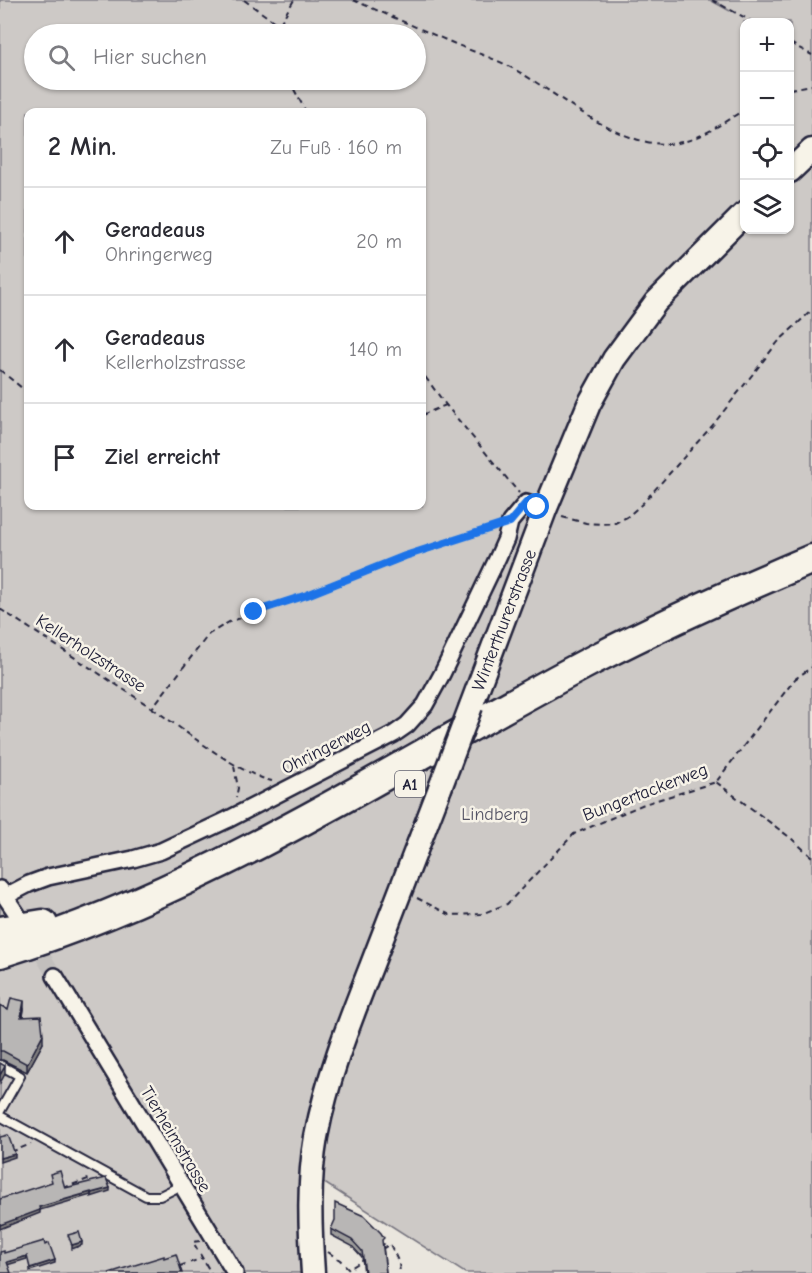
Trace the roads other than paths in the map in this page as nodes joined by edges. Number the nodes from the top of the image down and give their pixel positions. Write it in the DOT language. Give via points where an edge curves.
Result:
graph roads {
  1 [pos="812,150"];
  2 [pos="794,166"];
  3 [pos="740,217"];
  4 [pos="536,507"];
  5 [pos="812,559"];
  6 [pos="812,579"];
  7 [pos="3,892"];
  8 [pos="147,899"];
  9 [pos="9,922"];
  10 [pos="0,953"];
  11 [pos="0,973"];
  12 [pos="55,976"];
  13 [pos="0,1065"];
  14 [pos="0,1111"];
  15 [pos="0,1116"];
  16 [pos="182,1185"];
  17 [pos="235,1273"];
  18 [pos="313,1273"];
  1 -- 2 [label="main road"];
  3 -- 4 [label="main road, Winterthurerstrasse" via="656,302 614,359"];
  4 -- 7 [label="street, Ohringerweg" via="510,522 506,539 442,674 415,717 394,734 153,854 48,877"];
  4 -- 18 [label="main road, Winterthurerstrasse, bridge" via="471,706 333,1068 311,1175"];
  5 -- 8 [label="highway, A1" via="602,655 280,834"];
  6 -- 11 [label="highway, A1" via="644,655 226,883 98,939"];
  7 -- 9 [label="street"];
  8 -- 9 [label="highway, A1" via="52,922"];
  8 -- 10 [label="highway, A1"];
  12 -- 16 [label="street, Tierheimstrasse"];
  13 -- 14 [label="lane" via="20,1076"];
  15 -- 16 [label="lane" via="149,1197"];
  16 -- 17 [label="street, Tierheimstrasse"];
}
